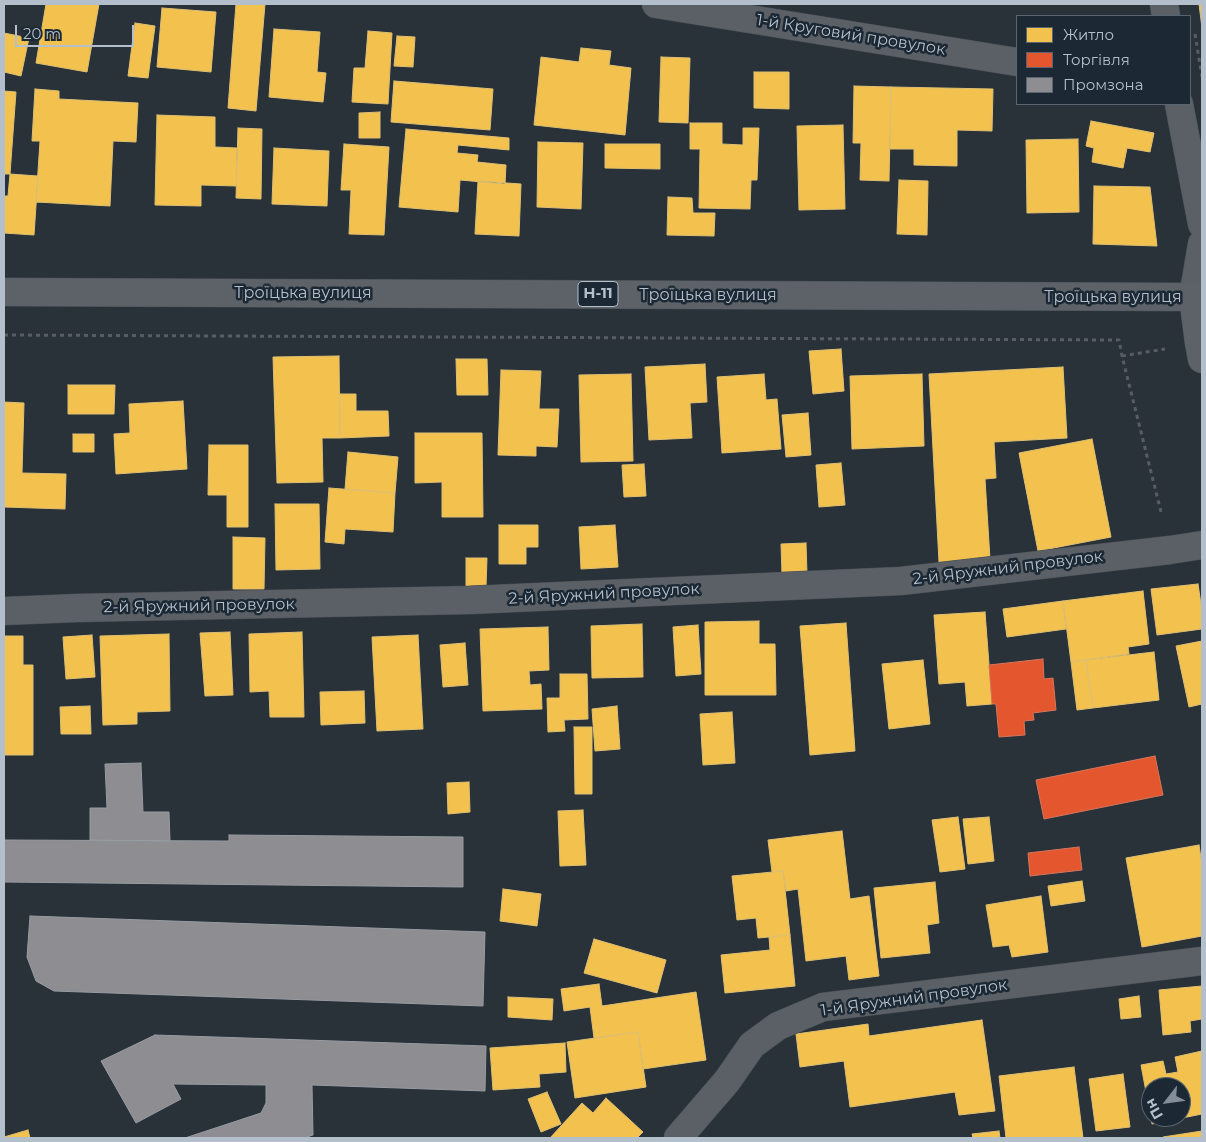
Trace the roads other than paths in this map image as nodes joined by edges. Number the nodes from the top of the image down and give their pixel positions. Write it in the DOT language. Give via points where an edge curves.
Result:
graph roads {
  1 [pos="656,4"];
  2 [pos="1016,62"];
  3 [pos="1179,105"];
  4 [pos="1202,224"];
  5 [pos="1202,244"];
  6 [pos="4,292"];
  7 [pos="1198,296"];
  8 [pos="1201,351"];
  9 [pos="1202,545"];
  10 [pos="4,611"];
  11 [pos="1202,962"];
  12 [pos="678,1138"];
  1 -- 2 [label="street, 1-й Круговий провулок"];
  3 -- 4 [label="street"];
  5 -- 7 [label="street"];
  6 -- 7 [label="main road, Троїцька вулиця / Н-11"];
  7 -- 8 [label="main road"];
  9 -- 10 [label="street, 2-й Яружний провулок" via="901,581 470,600"];
  11 -- 12 [label="street, 1-й Яружний провулок" via="823,1007 778,1026 752,1045 727,1081"];
}
